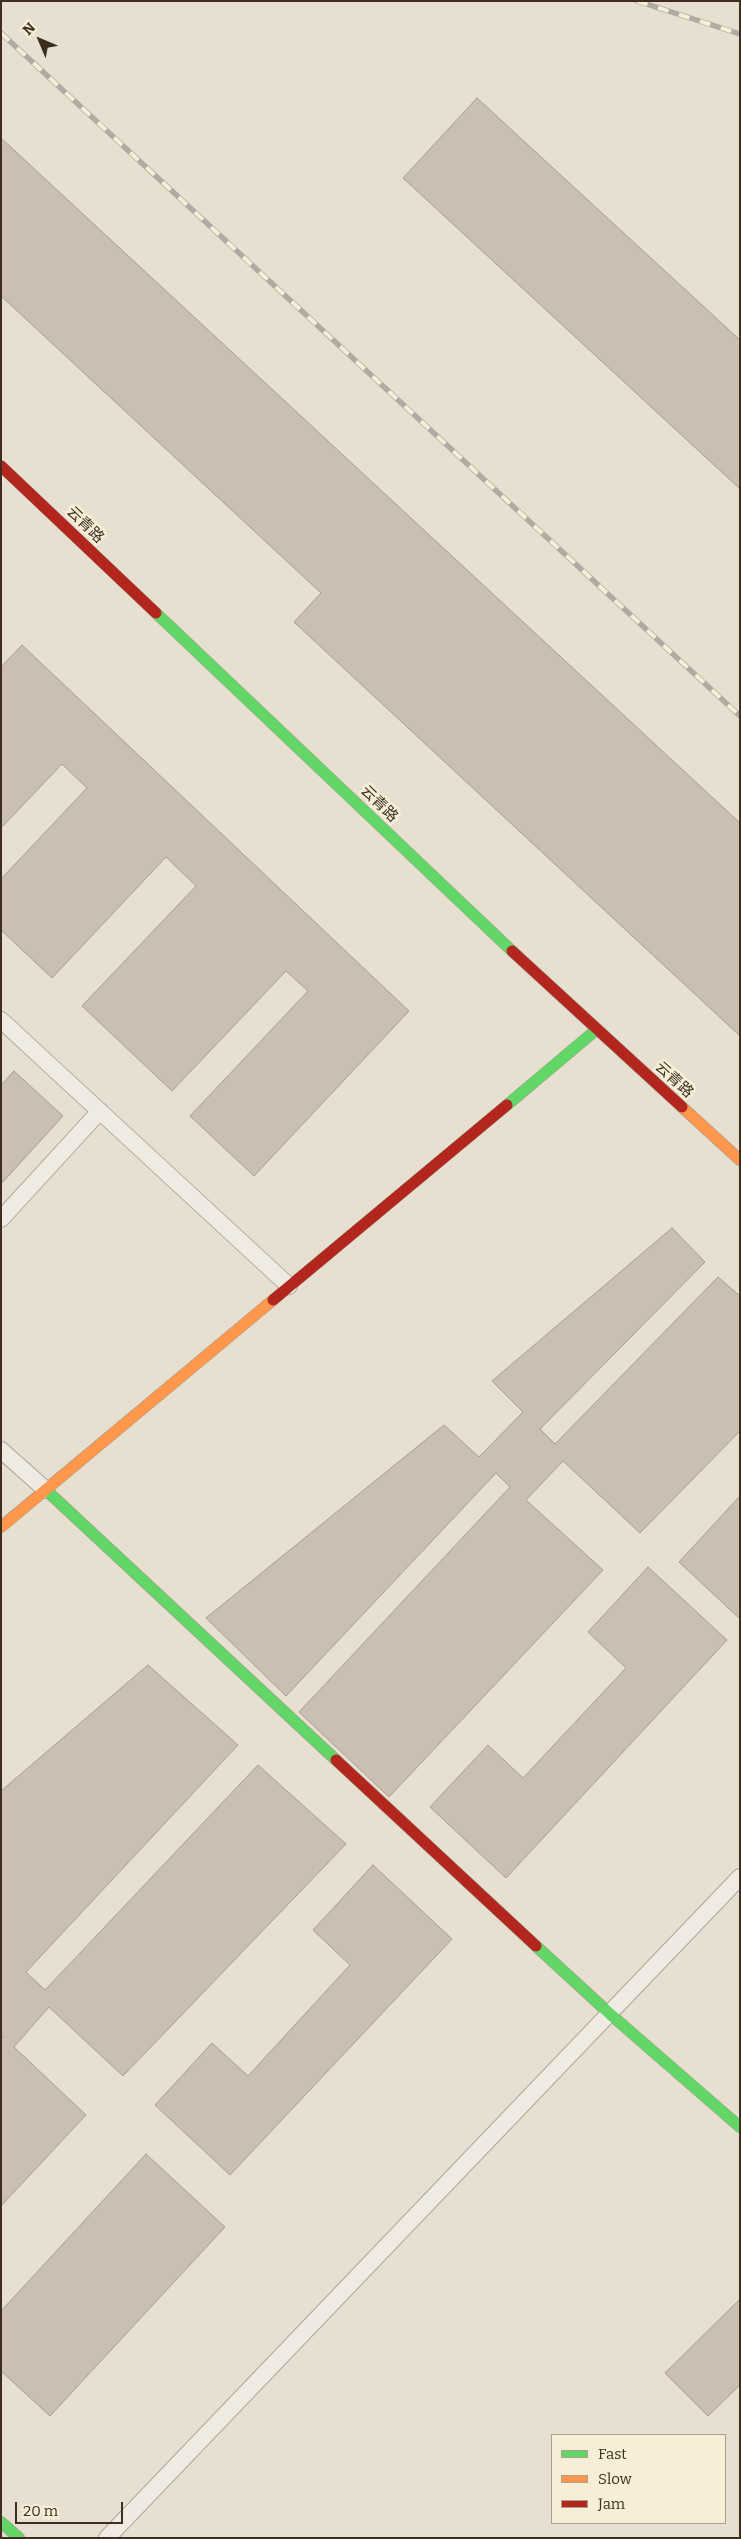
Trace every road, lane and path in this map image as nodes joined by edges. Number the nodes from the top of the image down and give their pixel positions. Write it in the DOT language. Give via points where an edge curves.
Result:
graph roads {
  1 [pos="1,466"];
  2 [pos="1,1020"];
  3 [pos="596,1030"];
  4 [pos="100,1111"];
  5 [pos="740,1160"];
  6 [pos="1,1219"];
  7 [pos="289,1286"];
  8 [pos="1,1450"];
  9 [pos="46,1490"];
  10 [pos="1,1528"];
  11 [pos="740,1877"];
  12 [pos="610,2014"];
  13 [pos="740,2128"];
  14 [pos="1,2522"];
  15 [pos="19,2538"];
  16 [pos="108,2538"];
  1 -- 3 [label="street, 云青路"];
  2 -- 4 [label="lane"];
  3 -- 5 [label="street, 云青路"];
  3 -- 7 [label="street"];
  4 -- 6 [label="lane"];
  4 -- 7 [label="lane"];
  7 -- 9 [label="street"];
  8 -- 9 [label="lane"];
  9 -- 10 [label="street"];
  9 -- 12 [label="street"];
  11 -- 12 [label="lane"];
  12 -- 13 [label="street"];
  12 -- 16 [label="lane"];
  14 -- 15 [label="street"];
}
